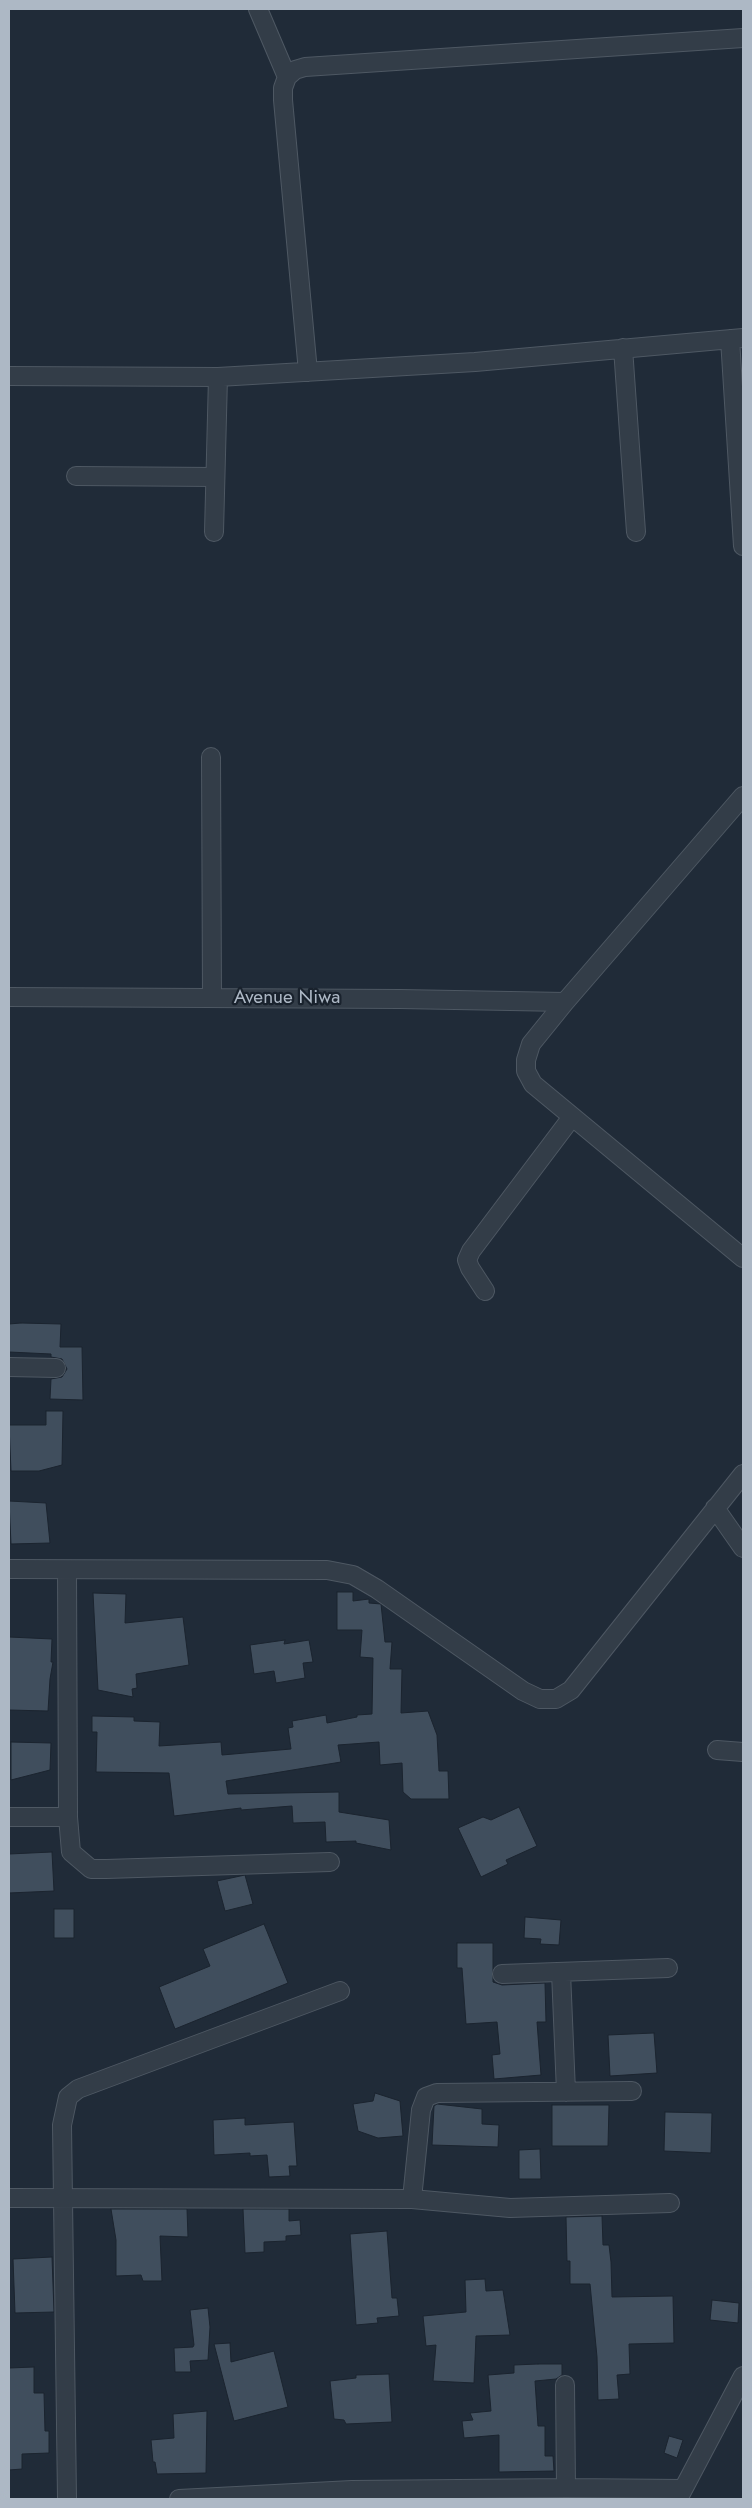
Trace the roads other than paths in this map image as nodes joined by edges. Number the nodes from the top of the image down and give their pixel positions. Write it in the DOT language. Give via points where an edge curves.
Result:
graph roads {
  1 [pos="258,9"];
  2 [pos="743,38"];
  3 [pos="287,77"];
  4 [pos="737,338"];
  5 [pos="623,348"];
  6 [pos="308,372"];
  7 [pos="9,376"];
  8 [pos="218,377"];
  9 [pos="76,476"];
  10 [pos="215,477"];
  11 [pos="214,532"];
  12 [pos="636,532"];
  13 [pos="743,546"];
  14 [pos="212,757"];
  15 [pos="743,796"];
  16 [pos="9,997"];
  17 [pos="212,998"];
  18 [pos="565,1002"];
  19 [pos="572,1117"];
  20 [pos="743,1258"];
  21 [pos="485,1291"];
  22 [pos="9,1367"];
  23 [pos="56,1368"];
  24 [pos="743,1474"];
  25 [pos="714,1508"];
  26 [pos="743,1548"];
  27 [pos="9,1569"];
  28 [pos="67,1570"];
  29 [pos="717,1750"];
  30 [pos="743,1752"];
  31 [pos="9,1817"];
  32 [pos="68,1817"];
  33 [pos="330,1862"];
  34 [pos="668,1968"];
  35 [pos="561,1972"];
  36 [pos="502,1974"];
  37 [pos="340,1991"];
  38 [pos="632,2091"];
  39 [pos="566,2092"];
  40 [pos="64,2197"];
  41 [pos="9,2198"];
  42 [pos="412,2199"];
  43 [pos="670,2203"];
  44 [pos="743,2376"];
  45 [pos="565,2386"];
  46 [pos="566,2488"];
  47 [pos="680,2494"];
  48 [pos="352,2495"];
  49 [pos="67,2499"];
  50 [pos="179,2499"];
  1 -- 3 [label="street"];
  2 -- 3 [label="street" via="305,67"];
  3 -- 6 [label="street" via="283,100"];
  4 -- 5 [label="street"];
  4 -- 13 [label="street"];
  5 -- 6 [label="street" via="475,362"];
  5 -- 12 [label="street"];
  6 -- 8 [label="street"];
  7 -- 8 [label="street"];
  8 -- 10 [label="street"];
  9 -- 10 [label="street"];
  10 -- 11 [label="street"];
  14 -- 17 [label="street"];
  15 -- 18 [label="street"];
  16 -- 17 [label="street, Avenue Niwa"];
  17 -- 18 [label="street, Avenue Niwa"];
  18 -- 19 [label="street" via="531,1044 526,1071 533,1084"];
  19 -- 20 [label="street"];
  19 -- 21 [label="street" via="471,1250 467,1260"];
  22 -- 23 [label="street"];
  24 -- 25 [label="street"];
  25 -- 26 [label="street"];
  25 -- 28 [label="street" via="571,1690 556,1699 540,1699 524,1691 353,1575 328,1570"];
  27 -- 28 [label="street"];
  28 -- 32 [label="street"];
  29 -- 30 [label="street"];
  31 -- 32 [label="street"];
  32 -- 33 [label="street" via="72,1852 91,1869"];
  34 -- 35 [label="street"];
  35 -- 36 [label="street"];
  35 -- 39 [label="street"];
  37 -- 40 [label="street" via="78,2089 68,2097 62,2125"];
  38 -- 39 [label="street"];
  39 -- 42 [label="street" via="436,2093 426,2098"];
  40 -- 41 [label="street"];
  40 -- 42 [label="street"];
  40 -- 49 [label="street"];
  42 -- 43 [label="street" via="510,2208"];
  44 -- 47 [label="street"];
  45 -- 46 [label="street"];
  46 -- 47 [label="street"];
  46 -- 48 [label="street"];
  48 -- 50 [label="street"];
}
